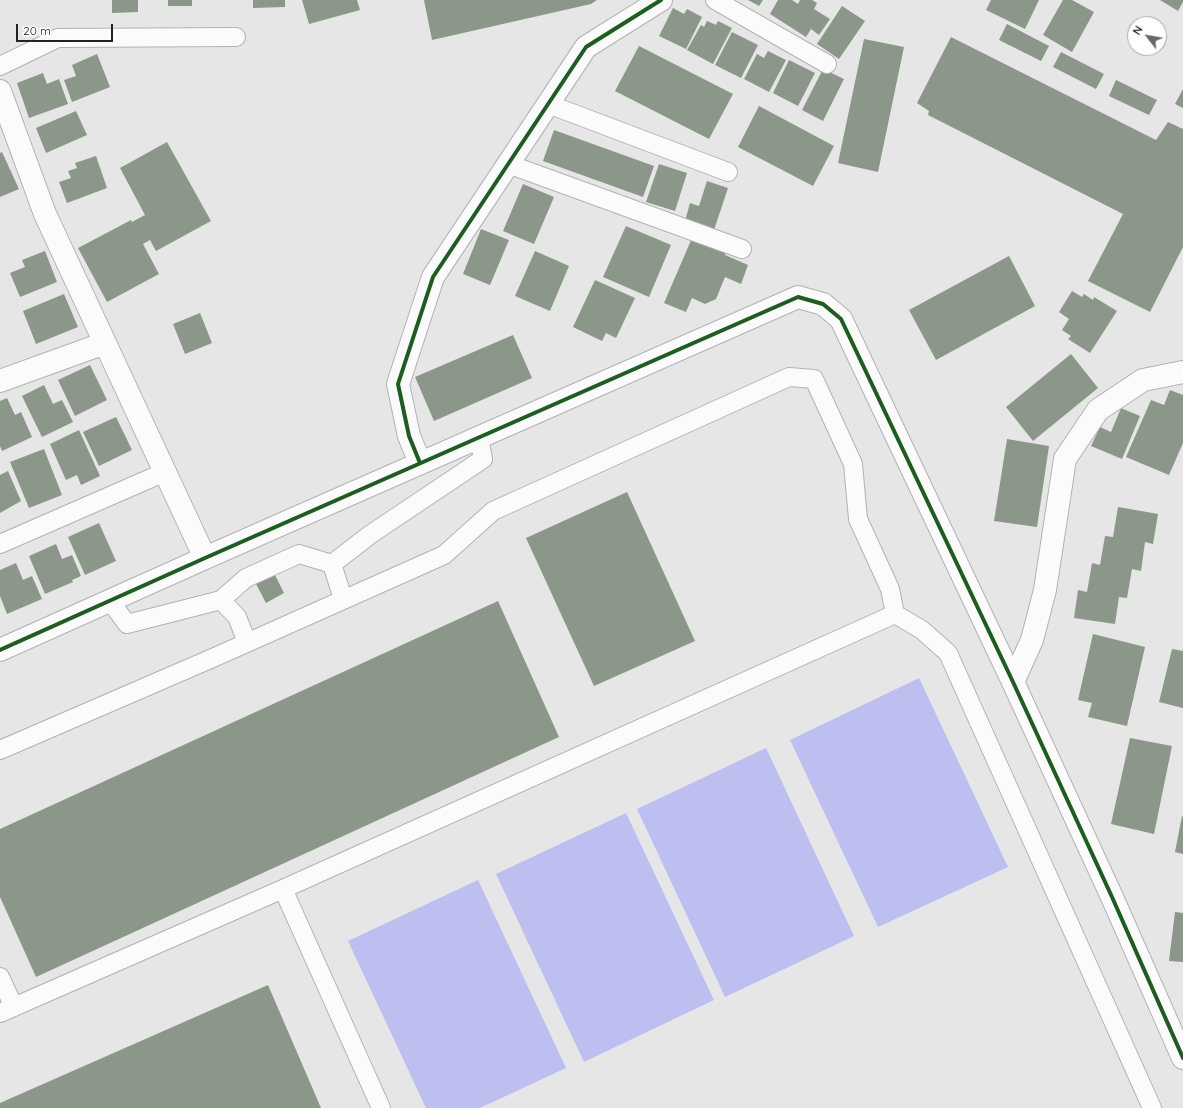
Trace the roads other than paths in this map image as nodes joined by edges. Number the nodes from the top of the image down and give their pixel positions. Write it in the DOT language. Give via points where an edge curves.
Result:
graph roads {
  1 [pos="661,0"];
  2 [pos="715,0"];
  3 [pos="236,37"];
  4 [pos="827,64"];
  5 [pos="0,66"];
  6 [pos="0,91"];
  7 [pos="548,104"];
  8 [pos="508,164"];
  9 [pos="728,172"];
  10 [pos="742,249"];
  11 [pos="105,343"];
  12 [pos="1183,372"];
  13 [pos="0,381"];
  14 [pos="479,437"];
  15 [pos="420,463"];
  16 [pos="165,472"];
  17 [pos="0,544"];
  18 [pos="205,558"];
  19 [pos="332,564"];
  20 [pos="343,599"];
  21 [pos="221,600"];
  22 [pos="110,601"];
  23 [pos="895,614"];
  24 [pos="247,642"];
  25 [pos="0,650"];
  26 [pos="1014,682"];
  27 [pos="0,750"];
  28 [pos="283,889"];
  29 [pos="0,977"];
  30 [pos="7,1010"];
  31 [pos="1183,1058"];
  32 [pos="381,1108"];
  33 [pos="1152,1108"];
  1 -- 7 [label="street" via="586,47"];
  2 -- 4 [label="lane"];
  3 -- 5 [label="lane" via="58,38"];
  6 -- 11 [label="street" via="45,214"];
  7 -- 8 [label="street"];
  7 -- 9 [label="lane"];
  8 -- 10 [label="lane"];
  8 -- 15 [label="street" via="433,277 398,384 409,436"];
  11 -- 13 [label="street"];
  11 -- 16 [label="street"];
  12 -- 26 [label="street" via="1143,380 1098,410 1065,459 1045,590 1032,640"];
  14 -- 15 [label="street"];
  14 -- 19 [label="lane" via="483,459 371,534"];
  14 -- 26 [label="street" via="798,297 823,304 841,319"];
  15 -- 18 [label="street"];
  16 -- 17 [label="lane"];
  16 -- 18 [label="street"];
  18 -- 22 [label="street"];
  19 -- 20 [label="lane"];
  19 -- 21 [label="lane" via="299,554 246,578"];
  20 -- 23 [label="lane" via="444,555 493,511 789,377 814,379 853,464 858,519 890,589"];
  20 -- 24 [label="lane"];
  21 -- 22 [label="lane" via="126,624"];
  21 -- 24 [label="lane" via="237,617"];
  22 -- 25 [label="street"];
  23 -- 28 [label="lane"];
  23 -- 33 [label="lane" via="922,630 948,653"];
  24 -- 27 [label="lane"];
  26 -- 31 [label="street"];
  28 -- 30 [label="lane"];
  28 -- 32 [label="lane"];
  29 -- 30 [label="lane"];
}
